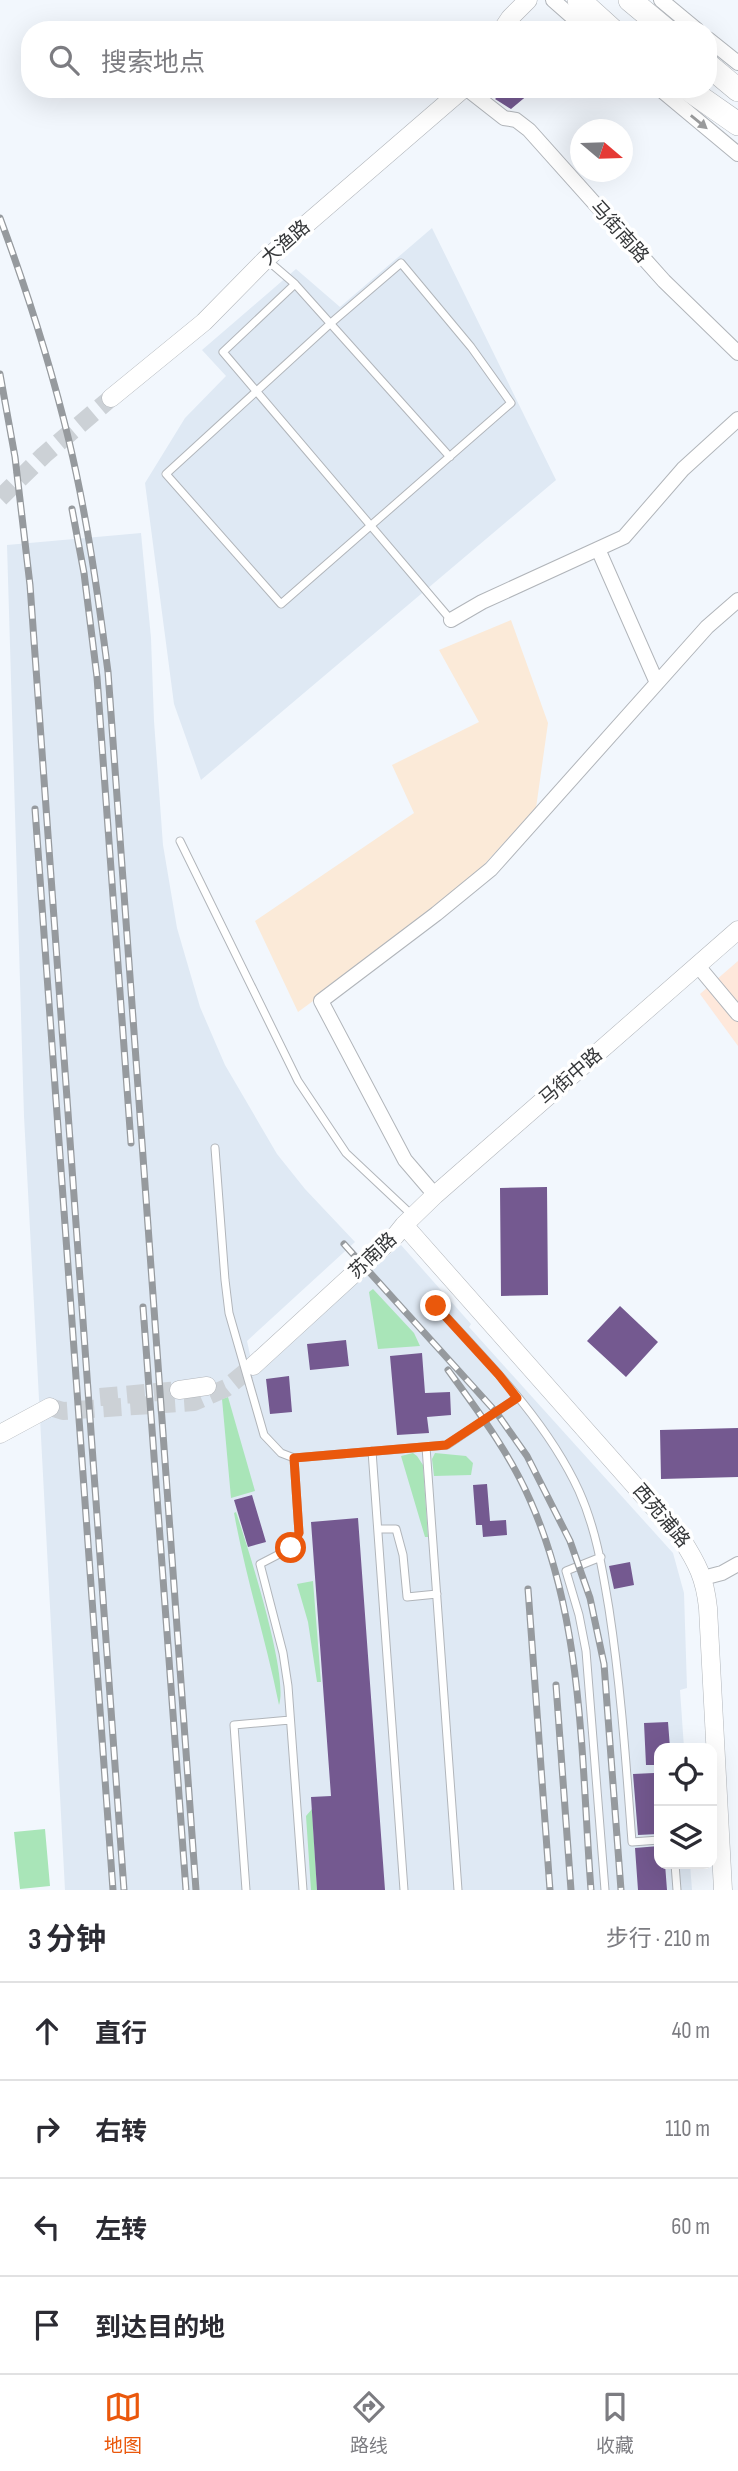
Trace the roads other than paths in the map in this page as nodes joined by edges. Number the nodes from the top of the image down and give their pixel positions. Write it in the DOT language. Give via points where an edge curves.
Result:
graph roads {
  1 [pos="528,0"];
  2 [pos="553,0"];
  3 [pos="579,0"];
  4 [pos="630,0"];
  5 [pos="661,0"];
  6 [pos="508,21"];
  7 [pos="578,21"];
  8 [pos="602,21"];
  9 [pos="655,21"];
  10 [pos="686,21"];
  11 [pos="717,46"];
  12 [pos="738,63"];
  13 [pos="717,72"];
  14 [pos="738,90"];
  15 [pos="454,98"];
  16 [pos="477,98"];
  17 [pos="671,98"];
  18 [pos="701,98"];
  19 [pos="738,124"];
  20 [pos="738,154"];
  21 [pos="266,259"];
  22 [pos="295,284"];
  23 [pos="331,323"];
  24 [pos="738,353"];
  25 [pos="256,393"];
  26 [pos="111,398"];
  27 [pos="738,419"];
  28 [pos="450,457"];
  29 [pos="371,526"];
  30 [pos="598,549"];
  31 [pos="738,600"];
  32 [pos="451,620"];
  33 [pos="657,684"];
  34 [pos="180,841"];
  35 [pos="738,930"];
  36 [pos="698,966"];
  37 [pos="738,1014"];
  38 [pos="215,1148"];
  39 [pos="435,1195"];
  40 [pos="409,1220"];
  41 [pos="436,1306"];
  42 [pos="251,1359"];
  43 [pos="207,1386"];
  44 [pos="178,1390"];
  45 [pos="517,1398"];
  46 [pos="50,1407"];
  47 [pos="0,1434"];
  48 [pos="426,1447"];
  49 [pos="372,1451"];
  50 [pos="294,1458"];
  51 [pos="378,1529"];
  52 [pos="601,1557"];
  53 [pos="738,1564"];
  54 [pos="703,1578"];
  55 [pos="437,1594"];
  56 [pos="290,1720"];
  57 [pos="654,1840"];
  58 [pos="675,1869"];
  59 [pos="246,1890"];
  60 [pos="303,1890"];
  61 [pos="404,1890"];
  62 [pos="458,1890"];
  63 [pos="605,1890"];
  64 [pos="677,1890"];
  65 [pos="723,1890"];
  1 -- 6 [label="street"];
  2 -- 7 [label="street"];
  3 -- 8 [label="main road"];
  4 -- 9 [label="main road"];
  5 -- 10 [label="street"];
  11 -- 12 [label="street"];
  13 -- 14 [label="main road"];
  15 -- 21 [label="street, 大渔路"];
  16 -- 24 [label="street, 马街南路" via="529,130 664,281"];
  17 -- 20 [label="street, one-way"];
  18 -- 19 [label="main road"];
  21 -- 22 [label="lane"];
  21 -- 26 [label="street, 大渔路" via="204,322"];
  22 -- 23 [label="lane"];
  22 -- 25 [label="lane" via="223,352"];
  23 -- 25 [label="lane"];
  23 -- 28 [label="lane"];
  23 -- 28 [label="lane" via="401,263 511,403"];
  25 -- 29 [label="lane"];
  25 -- 29 [label="lane" via="166,474 281,604"];
  27 -- 30 [label="street" via="683,469 624,537"];
  28 -- 29 [label="lane"];
  29 -- 32 [label="lane"];
  30 -- 32 [label="street"];
  30 -- 33 [label="street"];
  31 -- 33 [label="street" via="707,626"];
  33 -- 39 [label="street" via="491,869 321,1001 405,1160"];
  34 -- 40 [label="lane" via="298,1081 346,1153"];
  35 -- 36 [label="street, 马街中路"];
  36 -- 37 [label="street"];
  36 -- 39 [label="street, 马街中路"];
  38 -- 50 [label="lane" via="229,1313 264,1435 281,1453"];
  39 -- 40 [label="street, 马街中路"];
  40 -- 42 [label="street, 苏南路"];
  40 -- 54 [label="street, 西苑浦路" via="681,1538"];
  41 -- 45 [label="lane"];
  43 -- 44 [label="street"];
  45 -- 48 [label="lane" via="446,1445"];
  45 -- 52 [label="lane" via="557,1451 578,1489"];
  46 -- 47 [label="street"];
  48 -- 49 [label="lane"];
  48 -- 55 [label="lane"];
  49 -- 50 [label="lane"];
  49 -- 51 [label="lane"];
  50 -- 56 [label="lane" via="299,1533 291,1548 260,1564 283,1653"];
  51 -- 55 [label="lane" via="396,1529 407,1598"];
  51 -- 61 [label="lane"];
  52 -- 57 [label="lane" via="618,1665 632,1842"];
  52 -- 63 [label="lane" via="566,1571 586,1651"];
  53 -- 54 [label="street"];
  54 -- 65 [label="street, 西苑浦路"];
  55 -- 62 [label="lane"];
  56 -- 59 [label="lane" via="234,1725"];
  56 -- 60 [label="lane"];
  58 -- 64 [label="lane"];
}
